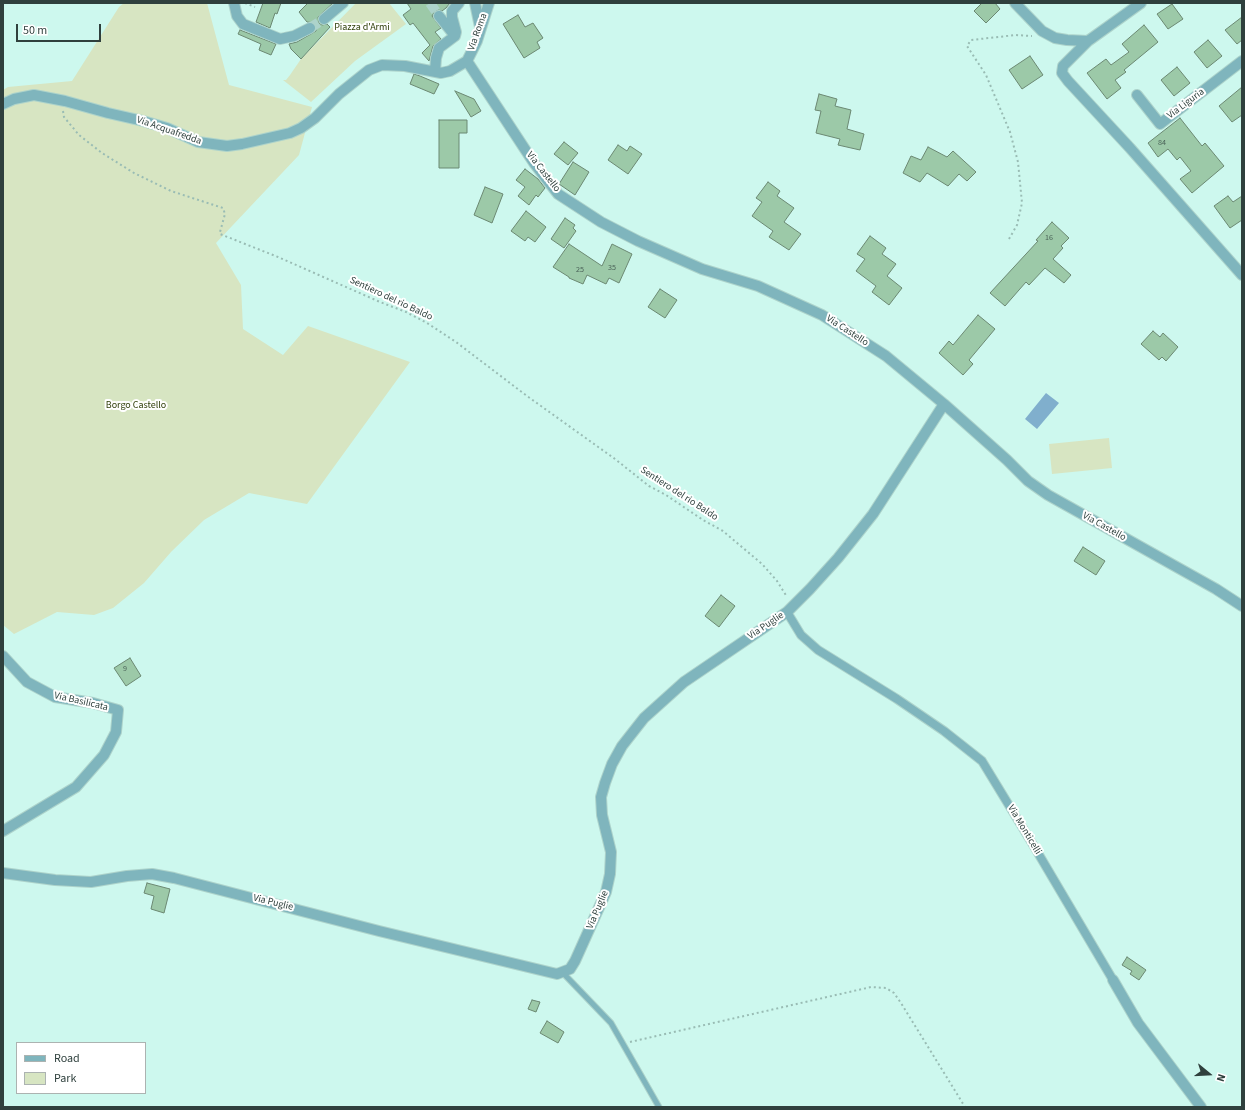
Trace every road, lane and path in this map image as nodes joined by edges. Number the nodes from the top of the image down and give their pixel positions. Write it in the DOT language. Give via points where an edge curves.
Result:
graph roads {
  1 [pos="234,3"];
  2 [pos="245,3"];
  3 [pos="343,3"];
  4 [pos="459,3"];
  5 [pos="475,3"];
  6 [pos="489,3"];
  7 [pos="1015,3"];
  8 [pos="1141,3"];
  9 [pos="255,7"];
  10 [pos="439,16"];
  11 [pos="324,19"];
  12 [pos="480,27"];
  13 [pos="310,28"];
  14 [pos="454,36"];
  15 [pos="1032,36"];
  16 [pos="1088,41"];
  17 [pos="467,61"];
  18 [pos="1242,61"];
  19 [pos="435,72"];
  20 [pos="1137,95"];
  21 [pos="65,101"];
  22 [pos="3,104"];
  23 [pos="1009,239"];
  24 [pos="1242,274"];
  25 [pos="944,404"];
  26 [pos="1242,606"];
  27 [pos="790,609"];
  28 [pos="3,656"];
  29 [pos="3,831"];
  30 [pos="3,873"];
  31 [pos="563,973"];
  32 [pos="1112,980"];
  33 [pos="623,1044"];
  34 [pos="659,1107"];
  35 [pos="965,1107"];
  36 [pos="1201,1107"];
  1 -- 13 [label="street" via="237,16 243,24 280,39 294,36"];
  2 -- 9 [label="path"];
  3 -- 11 [label="street"];
  4 -- 14 [label="street" via="452,11 456,32"];
  5 -- 12 [label="street"];
  6 -- 12 [label="street, Via Roma"];
  7 -- 16 [label="street" via="1042,31 1055,38"];
  8 -- 16 [label="street"];
  10 -- 14 [label="street"];
  12 -- 17 [label="street, Via Roma" via="477,41"];
  14 -- 19 [label="street" via="439,48"];
  15 -- 23 [label="path" via="1016,35 971,40 967,46 986,75 1010,132 1018,162 1022,203 1017,225"];
  16 -- 24 [label="street" via="1063,66 1062,73"];
  17 -- 19 [label="street" via="450,71"];
  17 -- 25 [label="street, Via Castello" via="534,163 558,194 601,222 638,241 702,269 758,286 822,315 886,356"];
  18 -- 20 [label="street, Via Liguria" via="1160,124"];
  19 -- 21 [label="street, Via Acquafredda" via="405,66 382,65 369,70 301,128 258,141 227,146 198,142 167,128"];
  21 -- 22 [label="street, Via Acquafredda" via="34,95"];
  21 -- 27 [label="path, Sentiero del rio Baldo" via="64,117 79,135 102,153 134,173 171,191 223,208 225,214 220,234 406,312 456,342 649,486 723,531 762,564 777,581"];
  25 -- 26 [label="street, Via Castello" via="1028,481 1048,496"];
  25 -- 27 [label="street, Via Puglie" via="873,514 838,558"];
  27 -- 31 [label="street, Via Puglie" via="684,682 644,718 622,746 612,764 601,797 602,815 611,852 606,892 575,961 570,969"];
  27 -- 32 [label="street, Via Monticelli" via="801,635 818,650 897,699 982,761 1036,848"];
  28 -- 29 [label="street, Via Basilicata" via="27,682 55,698 93,703 118,710 116,732 104,755 76,787"];
  30 -- 31 [label="street, Via Puglie" via="91,882 152,874 507,962 557,974"];
  31 -- 33 [label="lane" via="611,1023"];
  32 -- 36 [label="street, Via Monticelli" via="1138,1023"];
  33 -- 34 [label="lane"];
  33 -- 35 [label="path" via="871,987 886,988 901,1003"];
}
